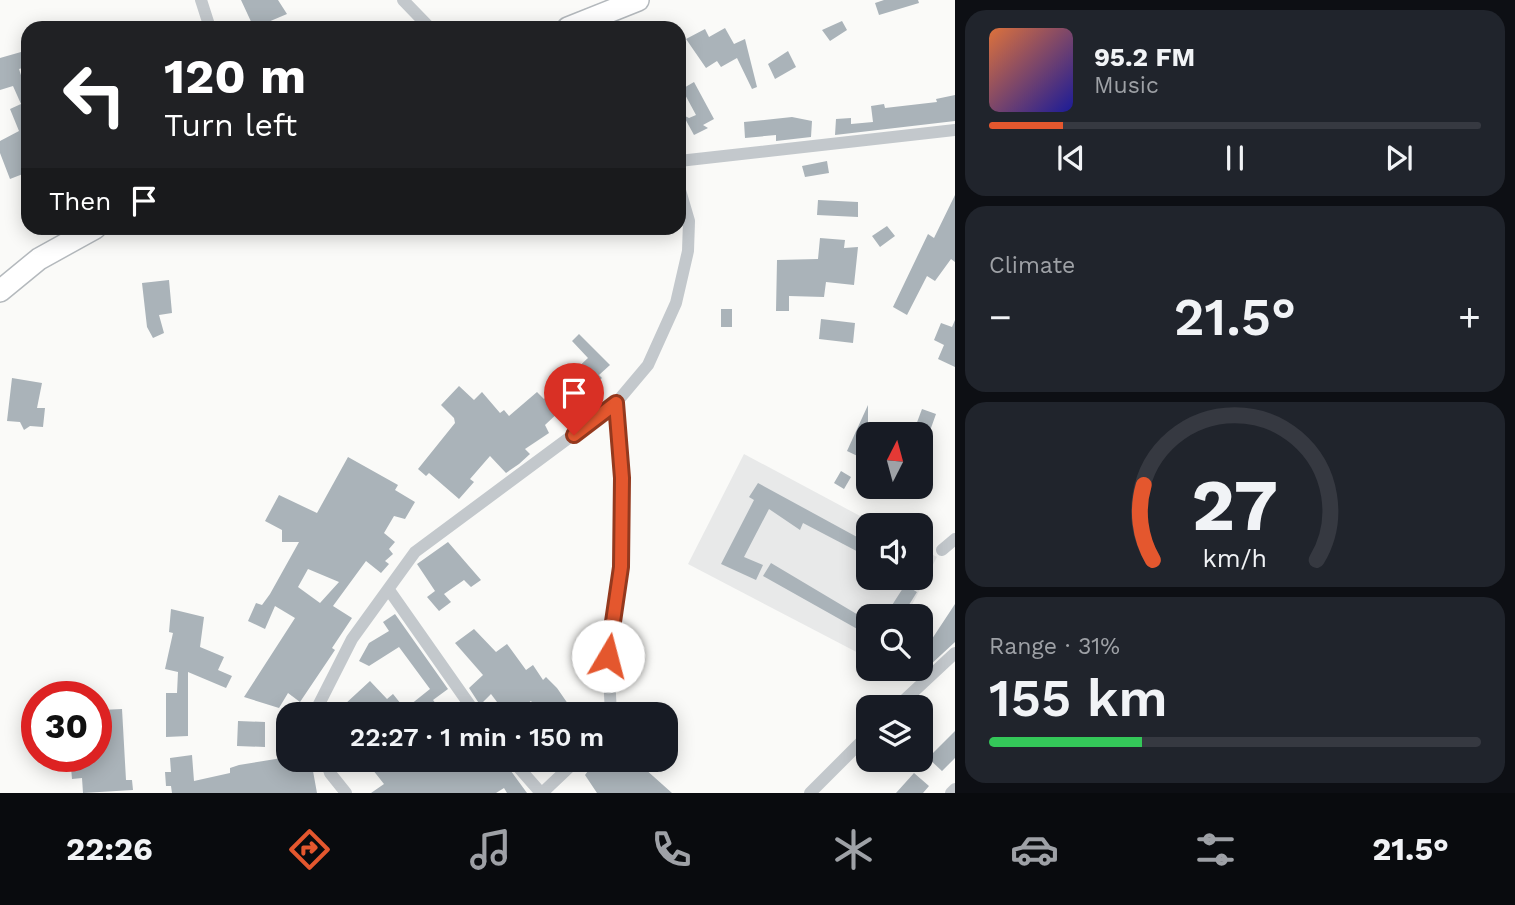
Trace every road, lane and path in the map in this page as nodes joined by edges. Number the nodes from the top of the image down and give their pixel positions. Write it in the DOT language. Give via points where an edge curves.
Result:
graph roads {
  1 [pos="201,0"];
  2 [pos="403,0"];
  3 [pos="638,0"];
  4 [pos="208,21"];
  5 [pos="423,21"];
  6 [pos="597,21"];
  7 [pos="955,130"];
  8 [pos="686,160"];
  9 [pos="686,211"];
  10 [pos="82,235"];
  11 [pos="0,290"];
  12 [pos="616,403"];
  13 [pos="955,539"];
  14 [pos="942,550"];
  15 [pos="389,590"];
  16 [pos="955,653"];
  17 [pos="910,695"];
  18 [pos="320,702"];
  19 [pos="468,702"];
  20 [pos="610,702"];
  21 [pos="856,747"];
  22 [pos="330,772"];
  23 [pos="523,772"];
  24 [pos="564,772"];
  25 [pos="955,789"];
  26 [pos="346,793"];
  27 [pos="541,793"];
  28 [pos="810,793"];
  29 [pos="951,793"];
  1 -- 4 [label="street"];
  2 -- 5 [label="street"];
  3 -- 6 [label="highway"];
  7 -- 8 [label="street"];
  9 -- 12 [label="street" via="688,251 677,303 648,365"];
  10 -- 11 [label="highway" via="39,259"];
  12 -- 15 [label="street" via="467,516 438,532 415,552"];
  12 -- 20 [label="street" via="622,478 621,567 608,656"];
  13 -- 14 [label="street"];
  15 -- 18 [label="street" via="352,639"];
  15 -- 19 [label="street"];
  16 -- 17 [label="street"];
  21 -- 28 [label="street"];
  22 -- 26 [label="street"];
  23 -- 27 [label="street"];
  24 -- 27 [label="street"];
  25 -- 29 [label="street"];
}
